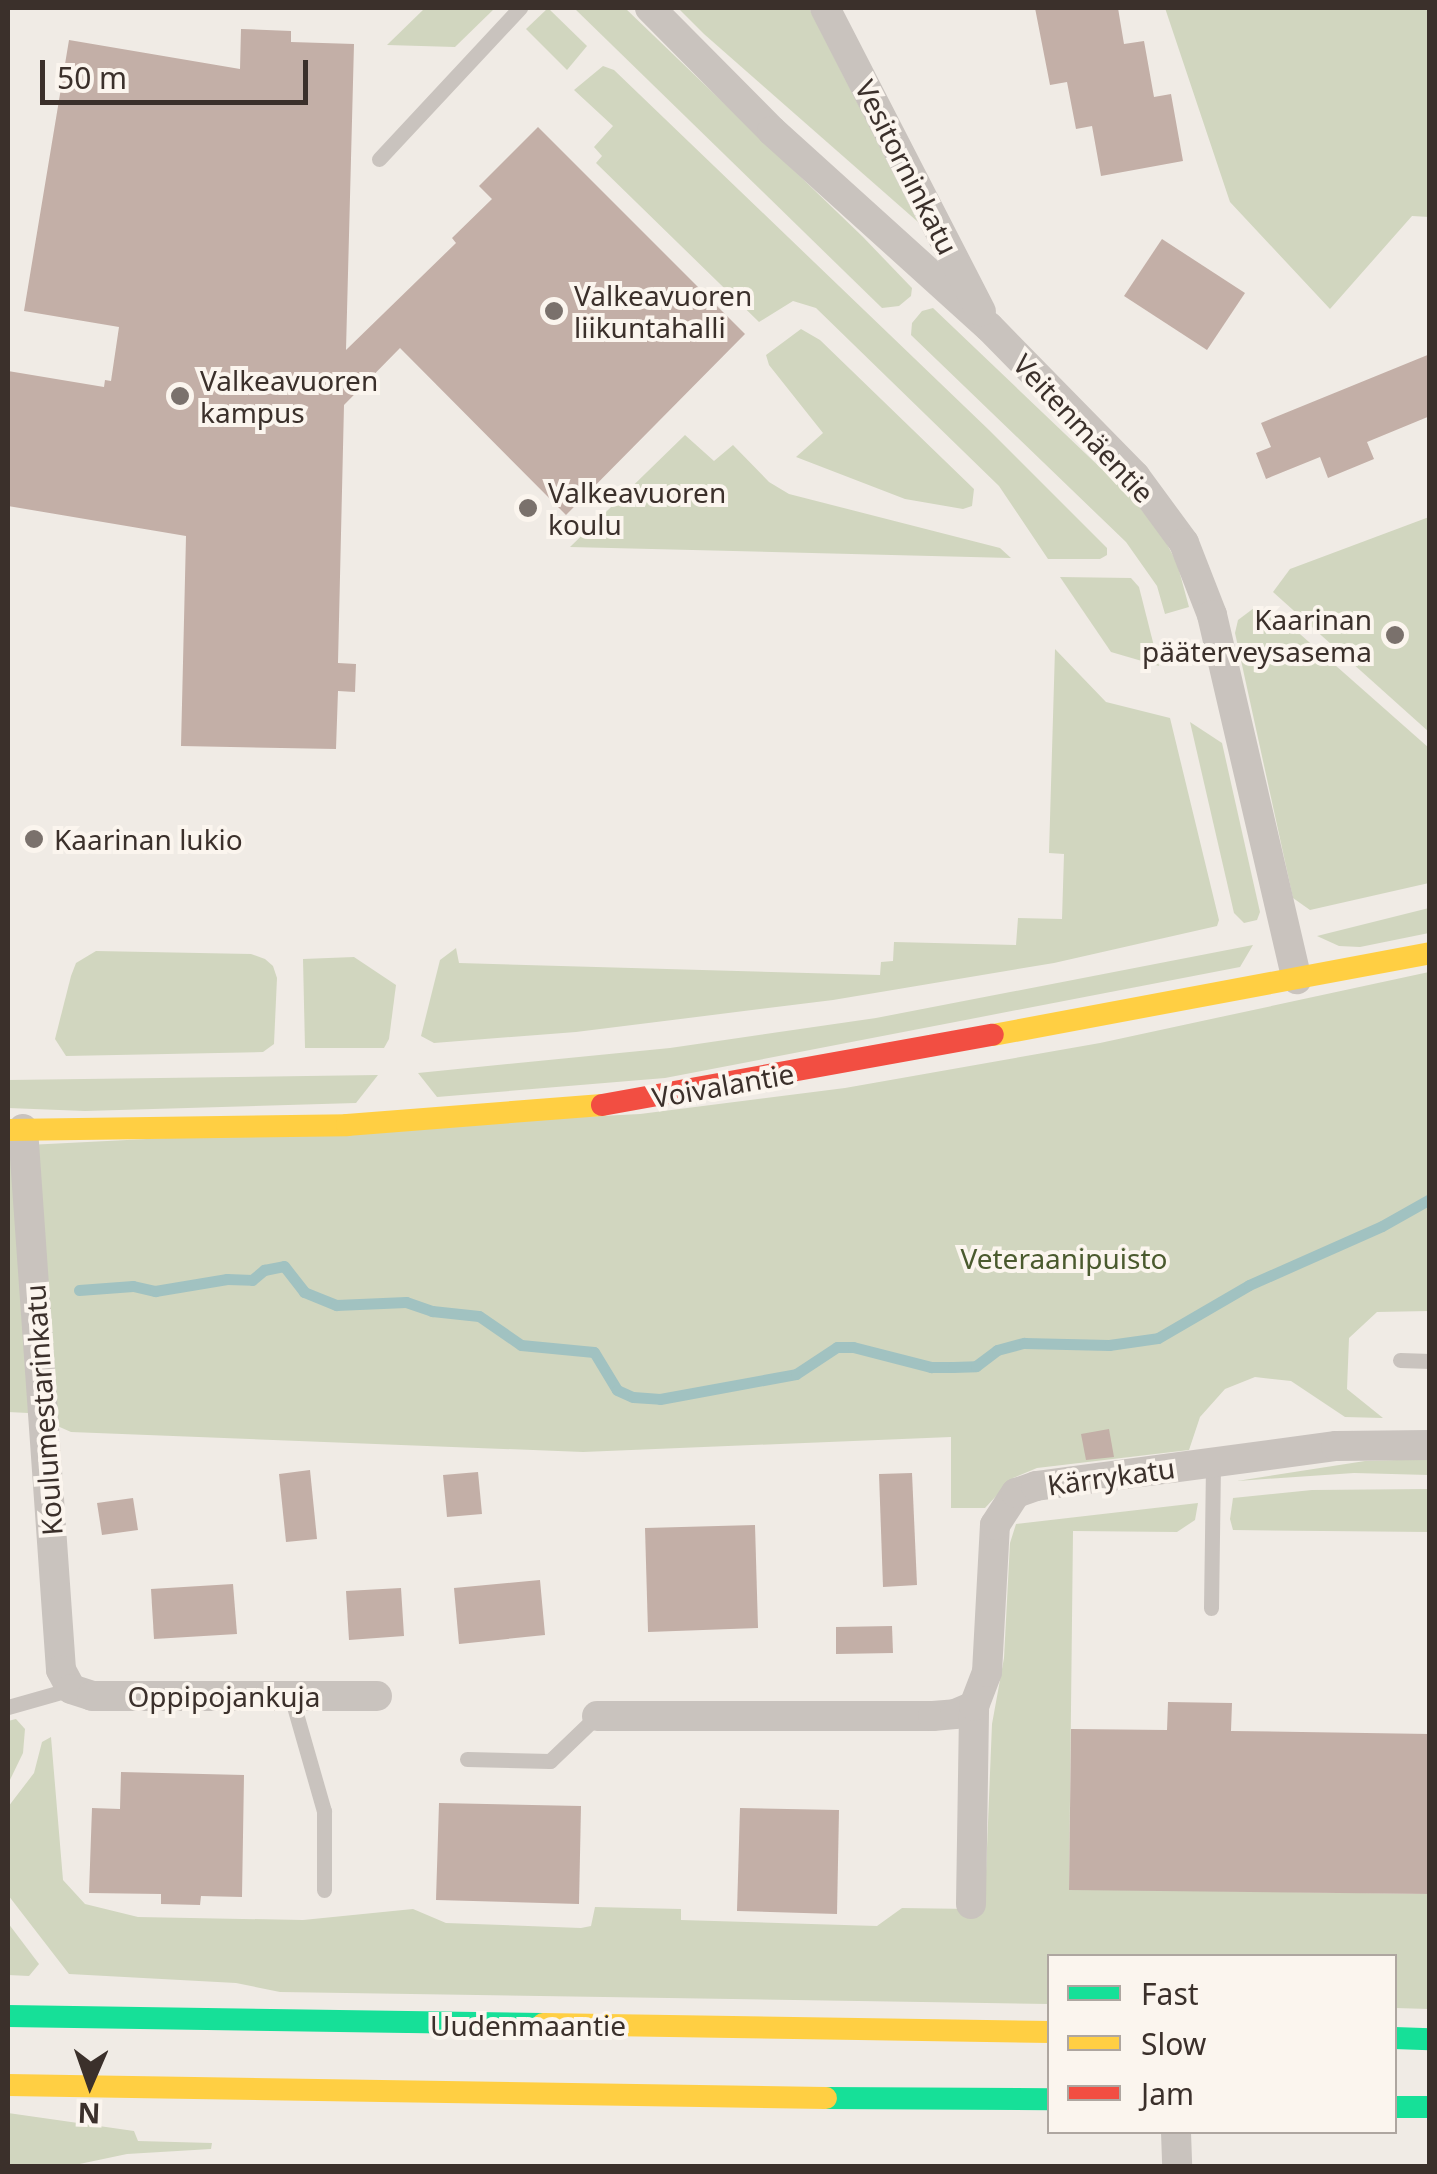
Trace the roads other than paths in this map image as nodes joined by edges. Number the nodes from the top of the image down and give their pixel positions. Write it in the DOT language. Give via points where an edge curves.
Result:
graph roads {
  1 [pos="520,8"];
  2 [pos="650,8"];
  3 [pos="825,8"];
  4 [pos="379,159"];
  5 [pos="989,327"];
  6 [pos="1430,952"];
  7 [pos="1296,979"];
  8 [pos="15,1130"];
  9 [pos="1400,1360"];
  10 [pos="1430,1361"];
  11 [pos="1430,1445"];
  12 [pos="1213,1462"];
  13 [pos="1211,1608"];
  14 [pos="71,1689"];
  15 [pos="290,1696"];
  16 [pos="378,1696"];
  17 [pos="974,1706"];
  18 [pos="8,1707"];
  19 [pos="597,1716"];
  20 [pos="468,1758"];
  21 [pos="324,1890"];
  22 [pos="971,1904"];
  23 [pos="8,2016"];
  24 [pos="1047,2032"];
  25 [pos="1397,2038"];
  26 [pos="1430,2039"];
  27 [pos="8,2085"];
  28 [pos="1047,2099"];
  29 [pos="1397,2107"];
  30 [pos="1430,2107"];
  31 [pos="1176,2134"];
  32 [pos="1177,2166"];
  1 -- 4 [label="lane"];
  2 -- 5 [label="street, Veitenmäentie" via="772,131"];
  3 -- 5 [label="street, Vesitorninkatu"];
  5 -- 7 [label="street, Veitenmäentie" via="1135,476 1197,565"];
  6 -- 7 [label="main road, Voivalantie"];
  7 -- 8 [label="main road, Voivalantie" via="563,1111 346,1125"];
  8 -- 14 [label="street, Koulumestarinkatu" via="61,1670"];
  9 -- 10 [label="lane"];
  11 -- 12 [label="street, Kärrykatu" via="1336,1446"];
  12 -- 13 [label="lane"];
  12 -- 17 [label="street, Kärrykatu" via="1016,1493 995,1526 987,1672"];
  14 -- 15 [label="street, Oppipojankuja" via="92,1696"];
  14 -- 18 [label="lane"];
  15 -- 16 [label="street, Oppipojankuja"];
  15 -- 21 [label="lane" via="324,1811"];
  17 -- 19 [label="street" via="933,1716"];
  17 -- 22 [label="street, Kärrykatu"];
  19 -- 20 [label="lane" via="550,1762"];
  23 -- 24 [label="main road, Uudenmaantie"];
  25 -- 26 [label="main road"];
  27 -- 28 [label="main road"];
  29 -- 30 [label="main road"];
  31 -- 32 [label="street"];
}
